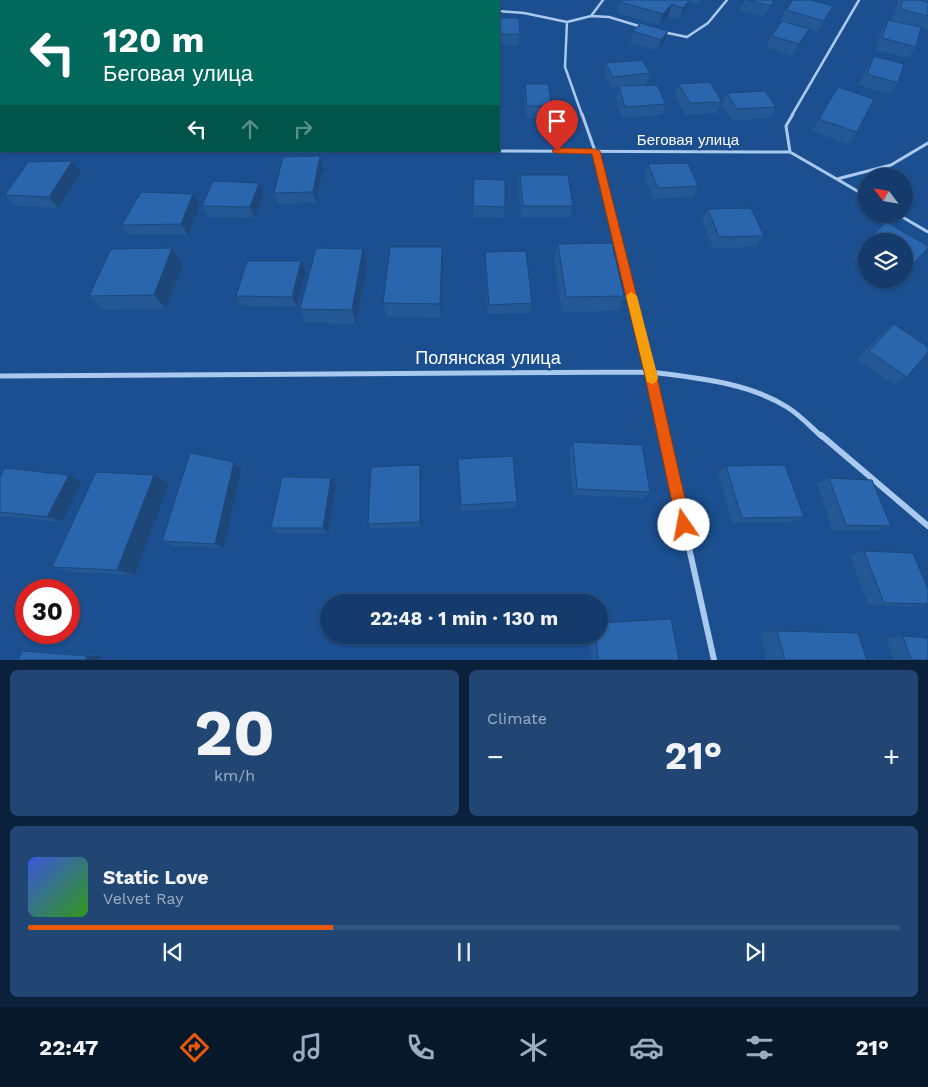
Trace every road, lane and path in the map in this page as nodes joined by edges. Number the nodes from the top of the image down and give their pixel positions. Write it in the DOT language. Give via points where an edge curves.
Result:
graph roads {
  1 [pos="603,0"];
  2 [pos="727,0"];
  3 [pos="859,0"];
  4 [pos="500,11"];
  5 [pos="591,16"];
  6 [pos="567,22"];
  7 [pos="644,28"];
  8 [pos="661,32"];
  9 [pos="928,143"];
  10 [pos="500,151"];
  11 [pos="595,151"];
  12 [pos="790,152"];
  13 [pos="837,179"];
  14 [pos="858,191"];
  15 [pos="912,223"];
  16 [pos="928,232"];
  17 [pos="650,372"];
  18 [pos="0,376"];
  19 [pos="928,526"];
  20 [pos="714,660"];
  1 -- 5 [label="lane"];
  2 -- 8 [label="lane" via="708,23 687,37"];
  3 -- 12 [label="lane" via="786,126"];
  4 -- 6 [label="lane"];
  5 -- 6 [label="lane"];
  5 -- 7 [label="lane" via="609,17"];
  6 -- 11 [label="lane" via="565,67"];
  9 -- 13 [label="lane" via="891,165"];
  10 -- 11 [label="lane, Беговая улица"];
  11 -- 12 [label="lane, Беговая улица"];
  11 -- 17 [label="street"];
  12 -- 13 [label="lane, Беговая улица"];
  13 -- 14 [label="lane, Беговая улица"];
  15 -- 16 [label="lane"];
  17 -- 18 [label="street, Полянская улица"];
  17 -- 19 [label="street, Полянская улица" via="744,388 787,407"];
  17 -- 20 [label="street"];
}
